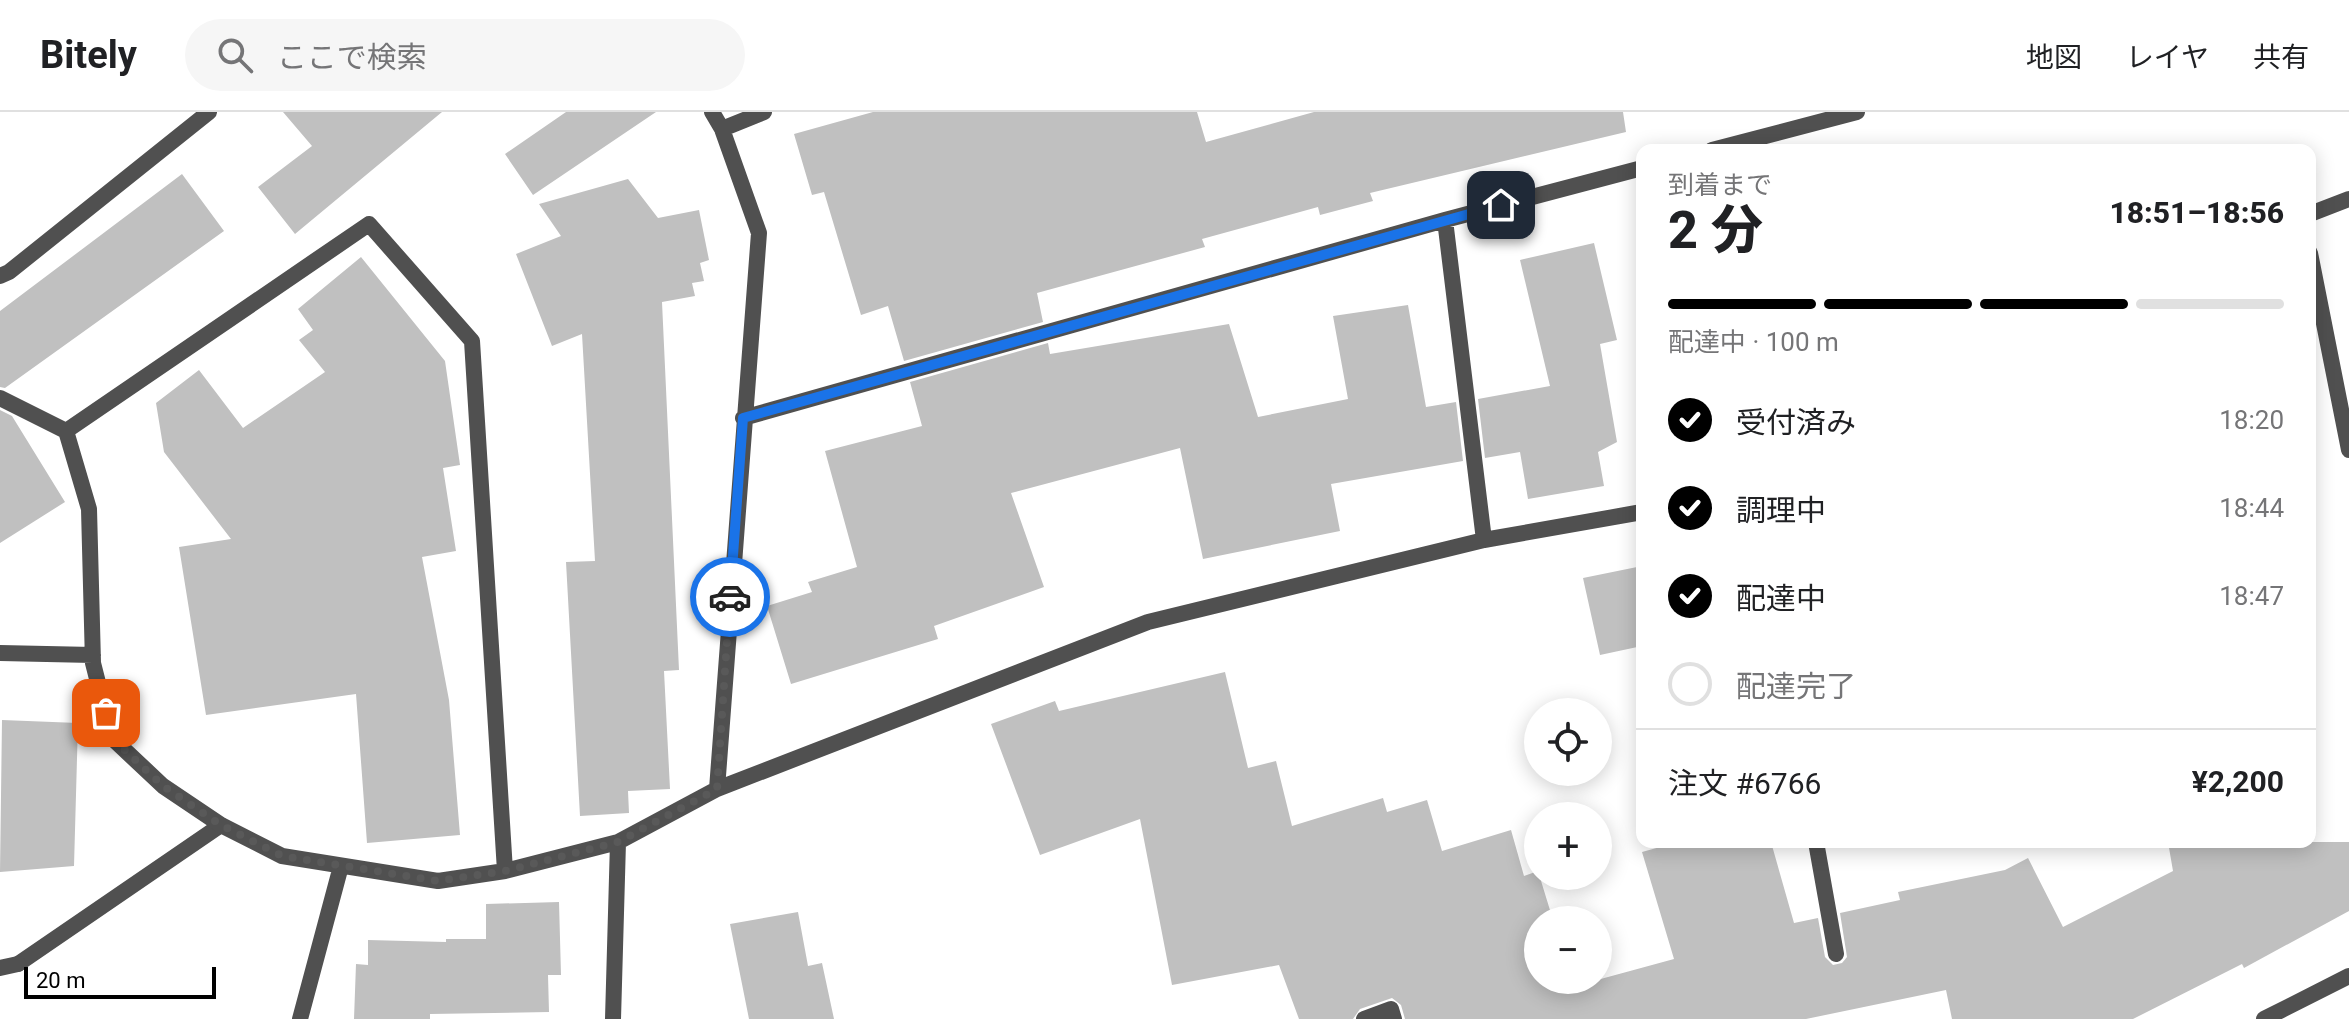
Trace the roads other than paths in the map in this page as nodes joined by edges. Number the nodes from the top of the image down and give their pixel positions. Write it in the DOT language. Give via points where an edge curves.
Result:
graph roads {
  1 [pos="209,112"];
  2 [pos="712,112"];
  3 [pos="764,112"];
  4 [pos="1857,112"];
  5 [pos="722,129"];
  6 [pos="1735,144"];
  7 [pos="1636,170"];
  8 [pos="2349,199"];
  9 [pos="2316,212"];
  10 [pos="1445,220"];
  11 [pos="0,276"];
  12 [pos="2316,283"];
  13 [pos="0,398"];
  14 [pos="743,418"];
  15 [pos="66,431"];
  16 [pos="2349,450"];
  17 [pos="1636,513"];
  18 [pos="1484,540"];
  19 [pos="0,653"];
  20 [pos="93,655"];
  21 [pos="717,789"];
  22 [pos="221,825"];
  23 [pos="618,842"];
  24 [pos="1817,848"];
  25 [pos="341,866"];
  26 [pos="505,871"];
  27 [pos="1836,954"];
  28 [pos="0,968"];
  29 [pos="2349,976"];
  30 [pos="300,1019"];
  31 [pos="613,1019"];
  32 [pos="1364,1019"];
  33 [pos="1394,1019"];
  34 [pos="2264,1019"];
  1 -- 11 [label="street"];
  2 -- 5 [label="street"];
  3 -- 5 [label="street"];
  4 -- 6 [label="street"];
  5 -- 14 [label="street" via="759,233"];
  7 -- 10 [label="street"];
  8 -- 9 [label="street"];
  10 -- 14 [label="street"];
  10 -- 18 [label="street"];
  12 -- 16 [label="street"];
  13 -- 15 [label="street"];
  14 -- 21 [label="street"];
  15 -- 20 [label="street" via="89,509"];
  15 -- 26 [label="street" via="369,224 472,341"];
  17 -- 18 [label="street"];
  18 -- 21 [label="street" via="1148,622"];
  19 -- 20 [label="street"];
  20 -- 22 [label="street" via="112,738 163,786"];
  21 -- 23 [label="street"];
  22 -- 25 [label="street" via="282,856"];
  22 -- 28 [label="street" via="18,964"];
  23 -- 26 [label="street"];
  23 -- 31 [label="street"];
  24 -- 27 [label="street"];
  25 -- 26 [label="street" via="438,881"];
  25 -- 30 [label="street"];
  29 -- 34 [label="street"];
  32 -- 33 [label="street" via="1391,1009"];
}
